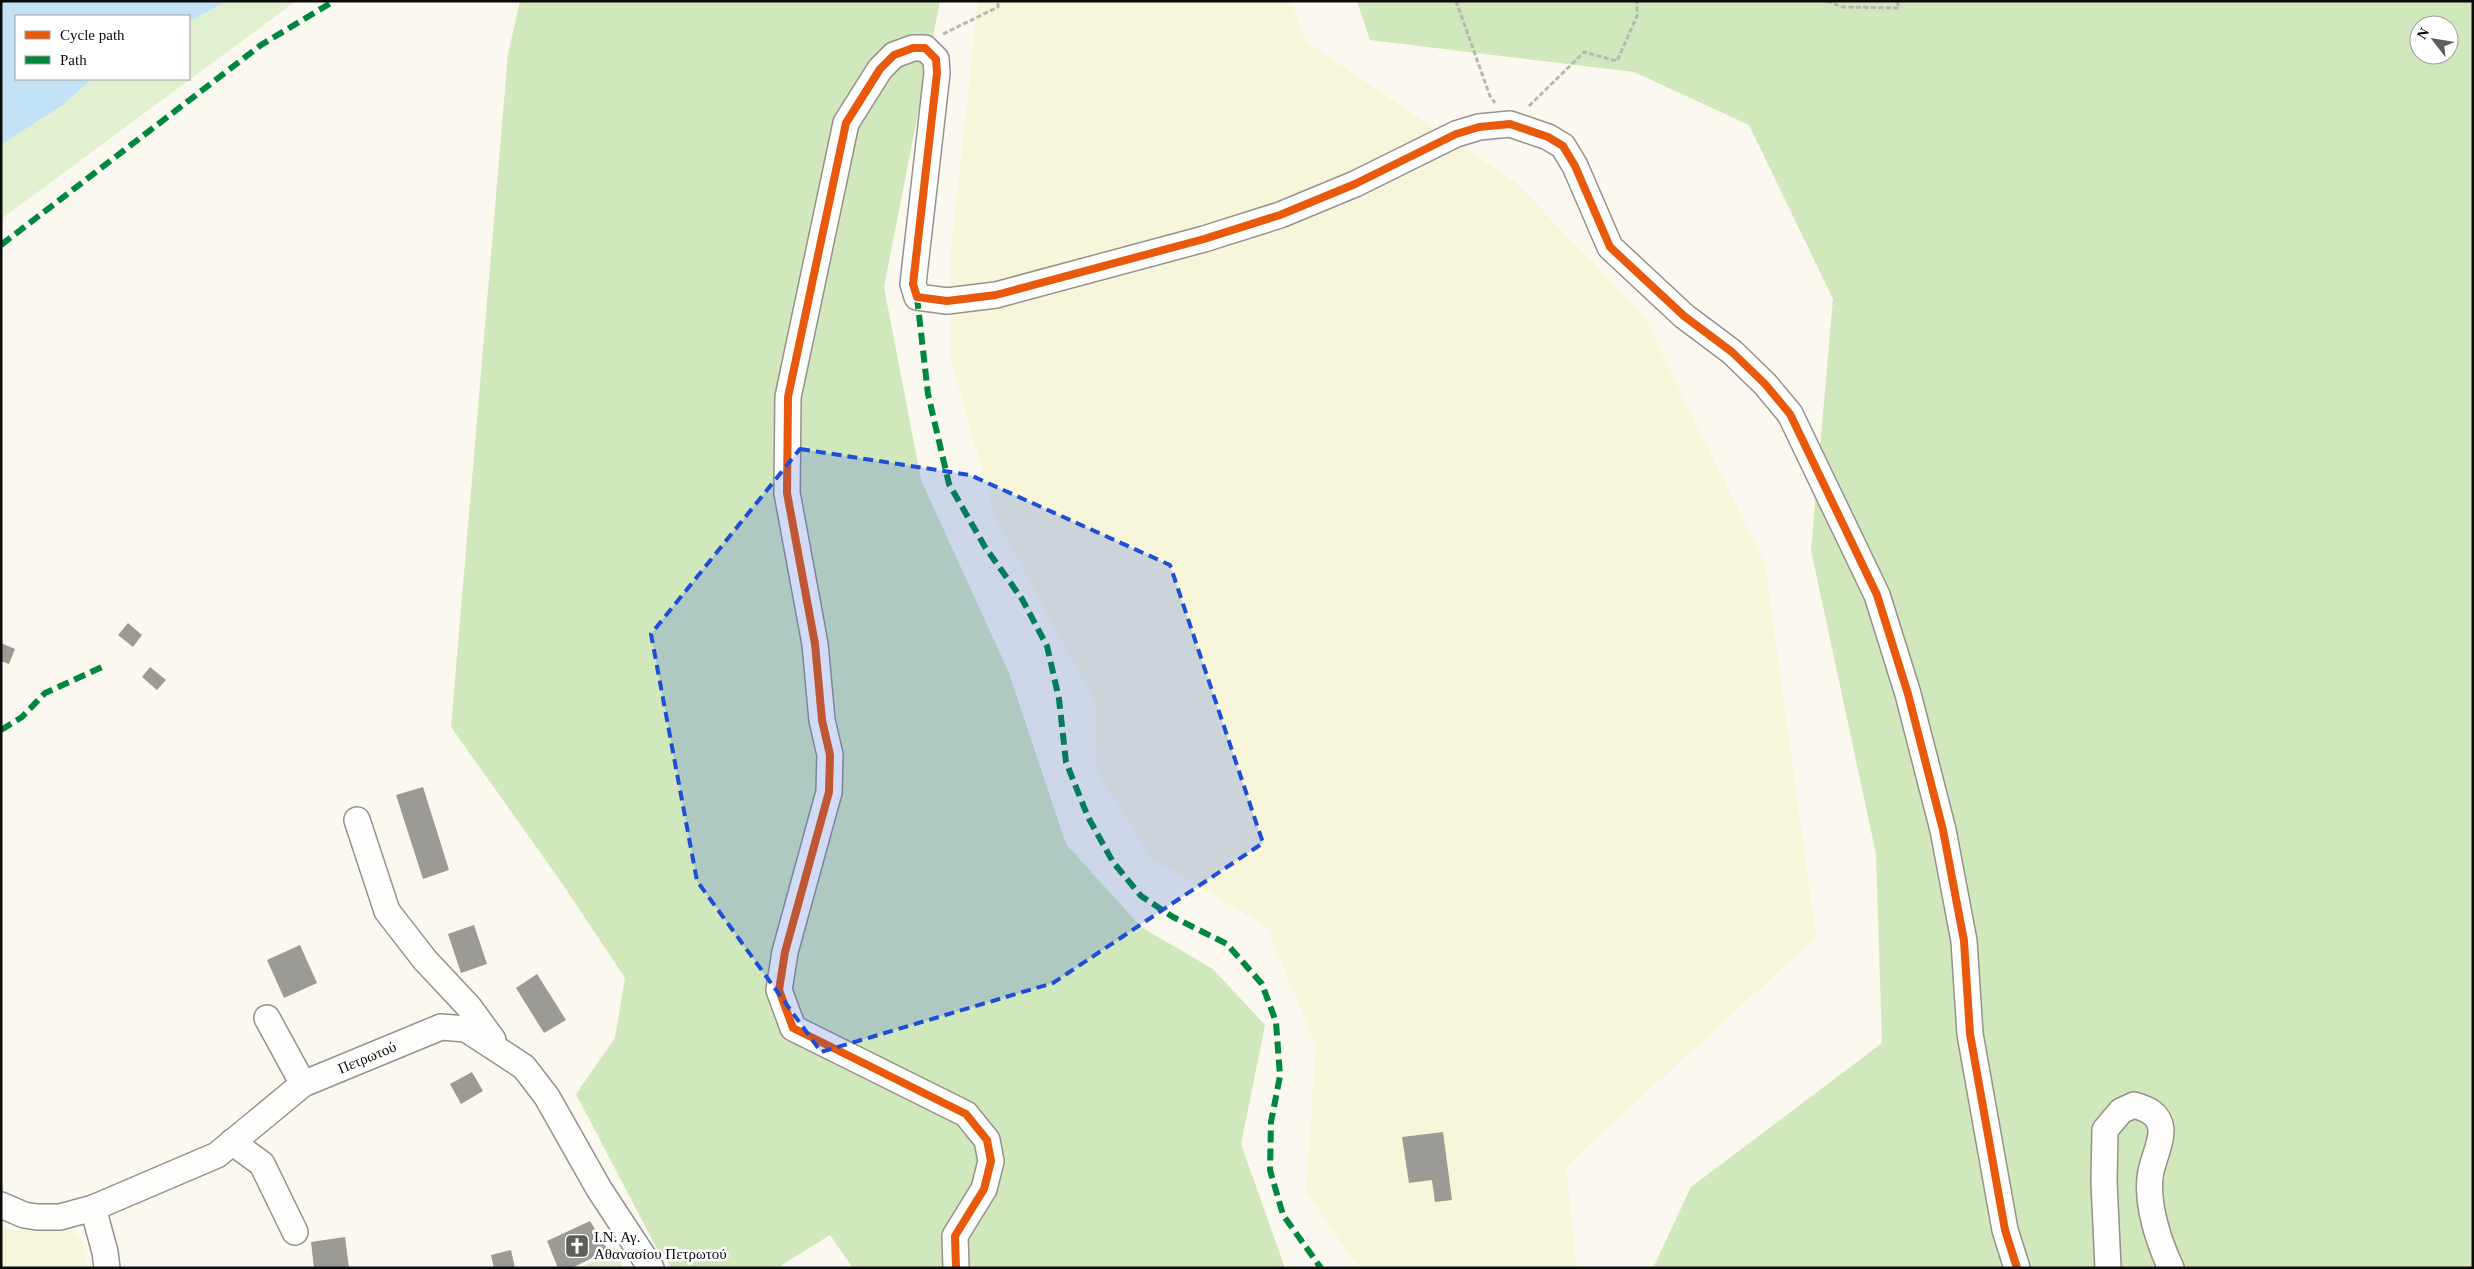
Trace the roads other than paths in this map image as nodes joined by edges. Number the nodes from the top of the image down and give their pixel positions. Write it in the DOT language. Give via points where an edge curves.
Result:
graph roads {
  1 [pos="357,820"];
  2 [pos="267,1018"];
  3 [pos="502,1052"];
  4 [pos="303,1084"];
  5 [pos="232,1142"];
  6 [pos="1,1205"];
  7 [pos="93,1208"];
  8 [pos="295,1232"];
  9 [pos="107,1268"];
  10 [pos="651,1268"];
  11 [pos="956,1268"];
  12 [pos="2017,1268"];
  13 [pos="2108,1268"];
  14 [pos="2171,1268"];
  1 -- 3 [label="street" via="387,911 425,960 469,1007"];
  2 -- 4 [label="street"];
  3 -- 4 [label="street, Πετρωτού" via="466,1029 441,1027"];
  3 -- 10 [label="street, Πετρωτού" via="524,1067 547,1098 599,1189"];
  4 -- 5 [label="street, Πετρωτού"];
  5 -- 7 [label="street, Πετρωτού" via="217,1155"];
  5 -- 8 [label="street" via="262,1164"];
  6 -- 7 [label="street, Πετρωτού" via="37,1217 60,1217"];
  7 -- 9 [label="street" via="106,1252"];
  11 -- 12 [label="street" via="955,1236 984,1189 991,1161 987,1140 966,1114 793,1028 779,990 785,952 829,792 830,756 822,720 815,644 787,493 788,397 846,123 880,69 894,55 913,48 925,48 936,58 938,73 913,284 917,297 934,301 996,295 1204,239 1347,187 1456,134 1479,127 1510,124 1548,137 1563,146 1610,247 1684,316 1732,352 1790,414 1878,595 1908,694 1943,830 1964,941 1970,1034 2005,1230"];
  13 -- 14 [label="street" via="2104,1182 2106,1130 2120,1111 2134,1105 2150,1110 2158,1119 2161,1130 2149,1178 2154,1221"];
}
